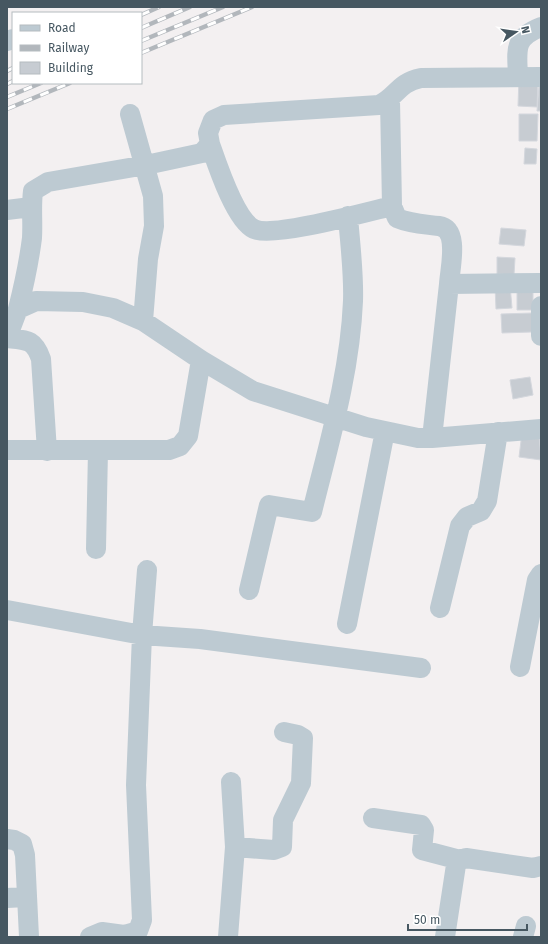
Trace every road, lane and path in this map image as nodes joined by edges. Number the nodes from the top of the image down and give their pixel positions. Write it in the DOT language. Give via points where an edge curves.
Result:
graph roads {
  1 [pos="541,27"];
  2 [pos="518,76"];
  3 [pos="541,77"];
  4 [pos="390,100"];
  5 [pos="130,114"];
  6 [pos="210,144"];
  7 [pos="146,165"];
  8 [pos="392,206"];
  9 [pos="31,207"];
  10 [pos="7,210"];
  11 [pos="348,216"];
  12 [pos="541,283"];
  13 [pos="449,284"];
  14 [pos="541,306"];
  15 [pos="18,309"];
  16 [pos="142,321"];
  17 [pos="541,336"];
  18 [pos="7,338"];
  19 [pos="201,360"];
  20 [pos="336,417"];
  21 [pos="541,428"];
  22 [pos="385,431"];
  23 [pos="498,432"];
  24 [pos="432,438"];
  25 [pos="7,450"];
  26 [pos="98,450"];
  27 [pos="47,451"];
  28 [pos="96,549"];
  29 [pos="147,570"];
  30 [pos="541,574"];
  31 [pos="249,590"];
  32 [pos="440,608"];
  33 [pos="7,610"];
  34 [pos="347,624"];
  35 [pos="142,634"];
  36 [pos="520,667"];
  37 [pos="421,668"];
  38 [pos="284,732"];
  39 [pos="230,782"];
  40 [pos="373,818"];
  41 [pos="7,839"];
  42 [pos="235,848"];
  43 [pos="460,860"];
  44 [pos="541,866"];
  45 [pos="17,898"];
  46 [pos="128,936"];
  47 [pos="29,937"];
  48 [pos="90,937"];
  49 [pos="228,937"];
  50 [pos="445,937"];
  1 -- 2 [label="street" via="520,39 517,48"];
  2 -- 3 [label="street"];
  2 -- 4 [label="street" via="410,80 401,85"];
  4 -- 6 [label="street" via="379,105 224,115 213,120 208,133"];
  4 -- 8 [label="street"];
  5 -- 7 [label="street"];
  6 -- 7 [label="street" via="202,153"];
  6 -- 11 [label="street" via="230,196 244,221 254,229 270,232"];
  7 -- 9 [label="street" via="48,182 33,191"];
  7 -- 16 [label="street" via="153,196 154,226"];
  8 -- 11 [label="street"];
  8 -- 13 [label="street" via="396,218 408,223 441,226 449,231 453,240"];
  9 -- 10 [label="street"];
  9 -- 15 [label="street" via="32,236"];
  11 -- 20 [label="street" via="353,300 350,335"];
  12 -- 13 [label="street"];
  13 -- 24 [label="street"];
  14 -- 17 [label="street"];
  15 -- 16 [label="street" via="36,301 83,302 113,308"];
  15 -- 18 [label="street"];
  16 -- 19 [label="street"];
  18 -- 27 [label="street" via="29,340 37,348 41,359"];
  19 -- 20 [label="street" via="253,391"];
  19 -- 26 [label="street" via="188,436 180,446 169,450"];
  20 -- 22 [label="street"];
  20 -- 31 [label="street" via="312,512 269,505"];
  21 -- 23 [label="street"];
  22 -- 24 [label="street" via="418,438"];
  22 -- 34 [label="street"];
  23 -- 24 [label="street"];
  23 -- 32 [label="street" via="487,501 481,511 467,517 460,526"];
  25 -- 27 [label="street"];
  26 -- 27 [label="street"];
  26 -- 28 [label="street"];
  29 -- 35 [label="street"];
  30 -- 36 [label="street" via="537,580"];
  33 -- 35 [label="street"];
  35 -- 37 [label="street" via="200,639"];
  35 -- 46 [label="street" via="136,785 142,920 138,931"];
  38 -- 42 [label="street" via="303,738 301,783 283,820 282,847 274,850"];
  39 -- 42 [label="street"];
  40 -- 43 [label="street" via="421,825 424,830 422,850"];
  41 -- 45 [label="street" via="22,844 25,855"];
  42 -- 49 [label="street"];
  43 -- 44 [label="street" via="466,858 533,868"];
  43 -- 50 [label="street" via="456,865"];
  45 -- 47 [label="street"];
  46 -- 48 [label="street" via="102,932"];
}
